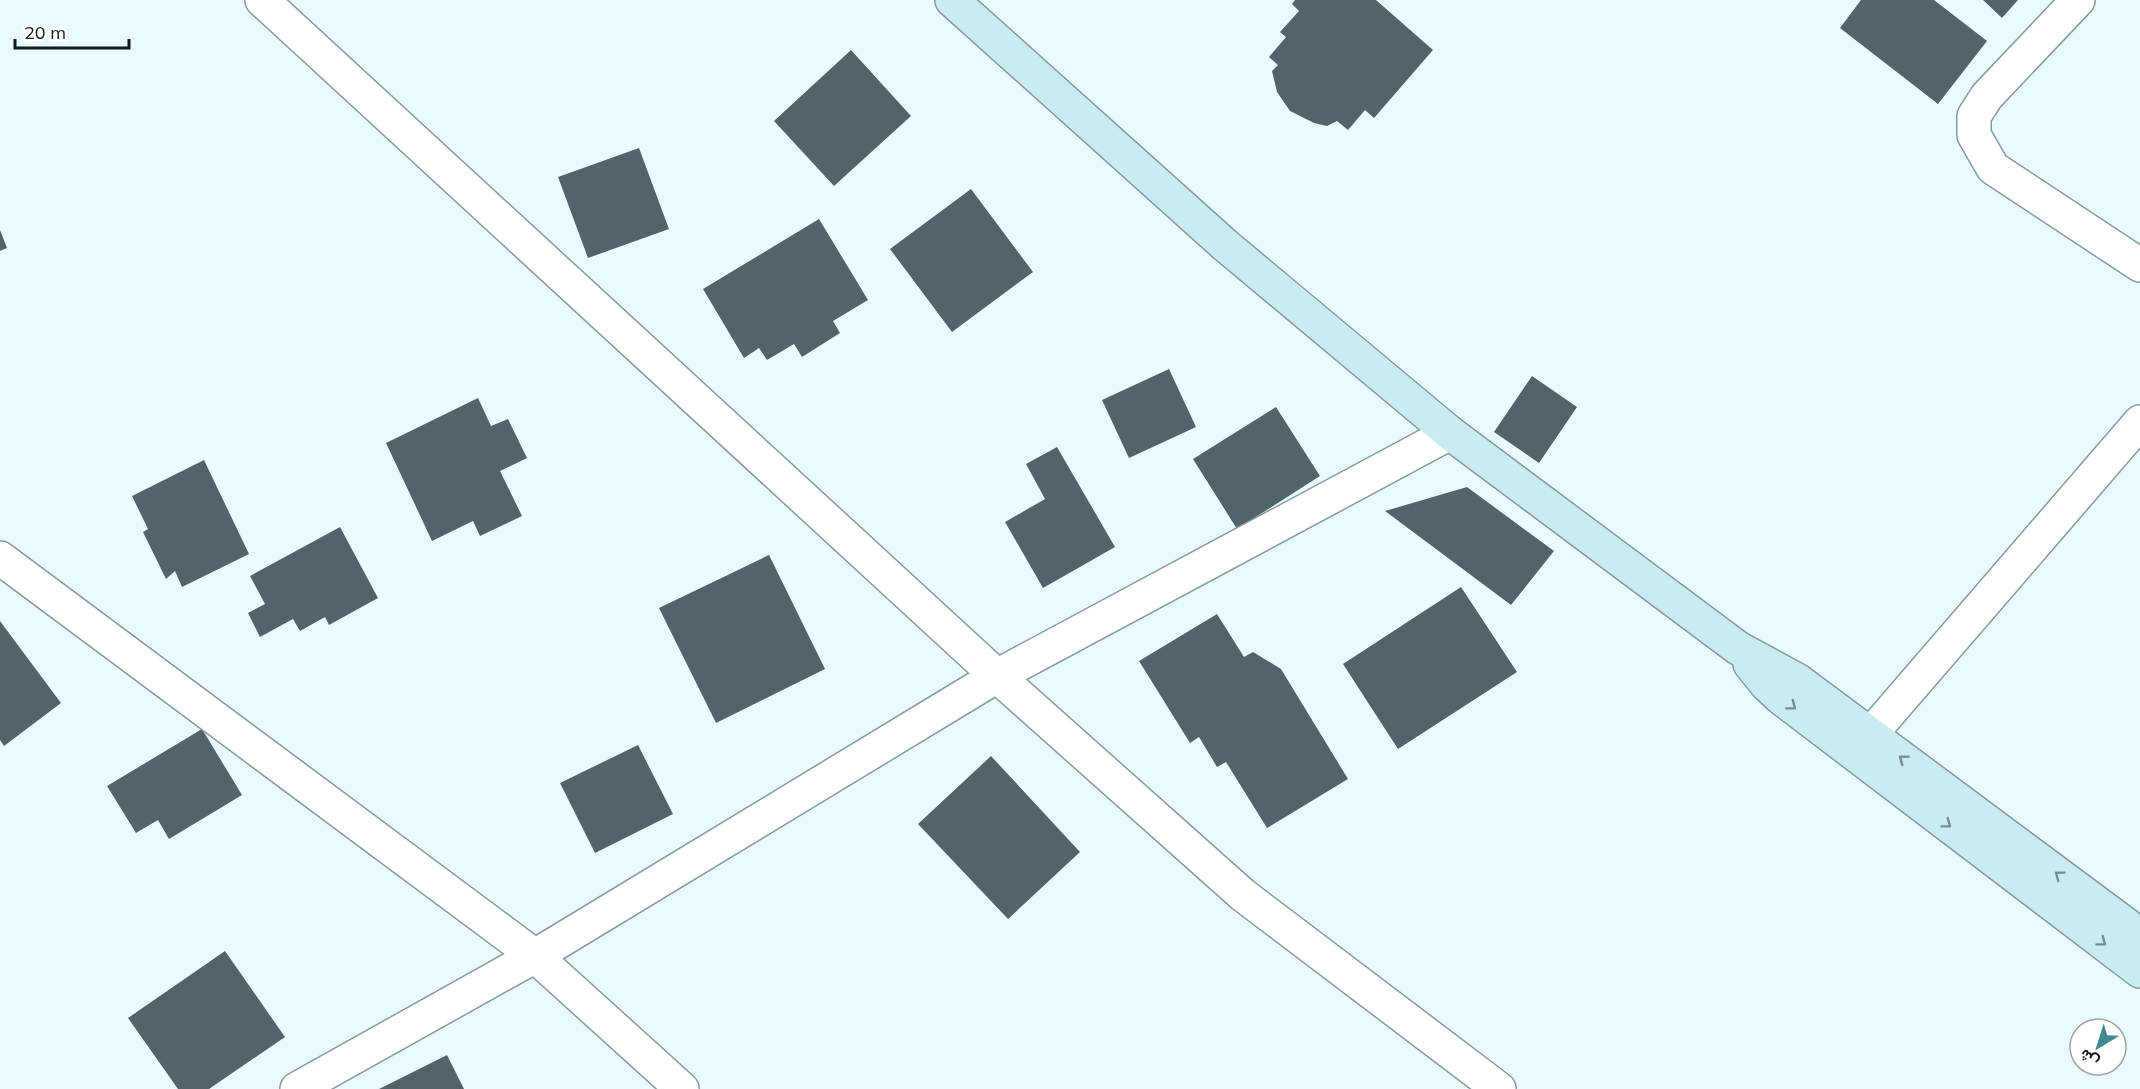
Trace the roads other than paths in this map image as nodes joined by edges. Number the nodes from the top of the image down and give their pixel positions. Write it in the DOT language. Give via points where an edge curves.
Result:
graph roads {
  1 [pos="262,0"];
  2 [pos="952,0"];
  3 [pos="2078,0"];
  4 [pos="2140,266"];
  5 [pos="2140,422"];
  6 [pos="1450,433"];
  7 [pos="0,558"];
  8 [pos="1738,648"];
  9 [pos="997,676"];
  10 [pos="1870,735"];
  11 [pos="2140,935"];
  12 [pos="535,956"];
  13 [pos="2140,971"];
  14 [pos="297,1089"];
  15 [pos="682,1089"];
  16 [pos="1499,1089"];
  1 -- 9 [label="street"];
  2 -- 6 [label="street" via="1225,245"];
  3 -- 4 [label="street" via="1987,96 1974,116 1974,135 1993,168"];
  5 -- 10 [label="street"];
  6 -- 8 [label="street"];
  6 -- 9 [label="street"];
  7 -- 12 [label="street"];
  8 -- 10 [label="street" via="1797,680"];
  8 -- 13 [label="street, one-way" via="1781,698"];
  9 -- 12 [label="street"];
  9 -- 16 [label="street" via="1243,895"];
  11 -- 10 [label="street, one-way"];
  12 -- 14 [label="street"];
  12 -- 15 [label="street"];
}
